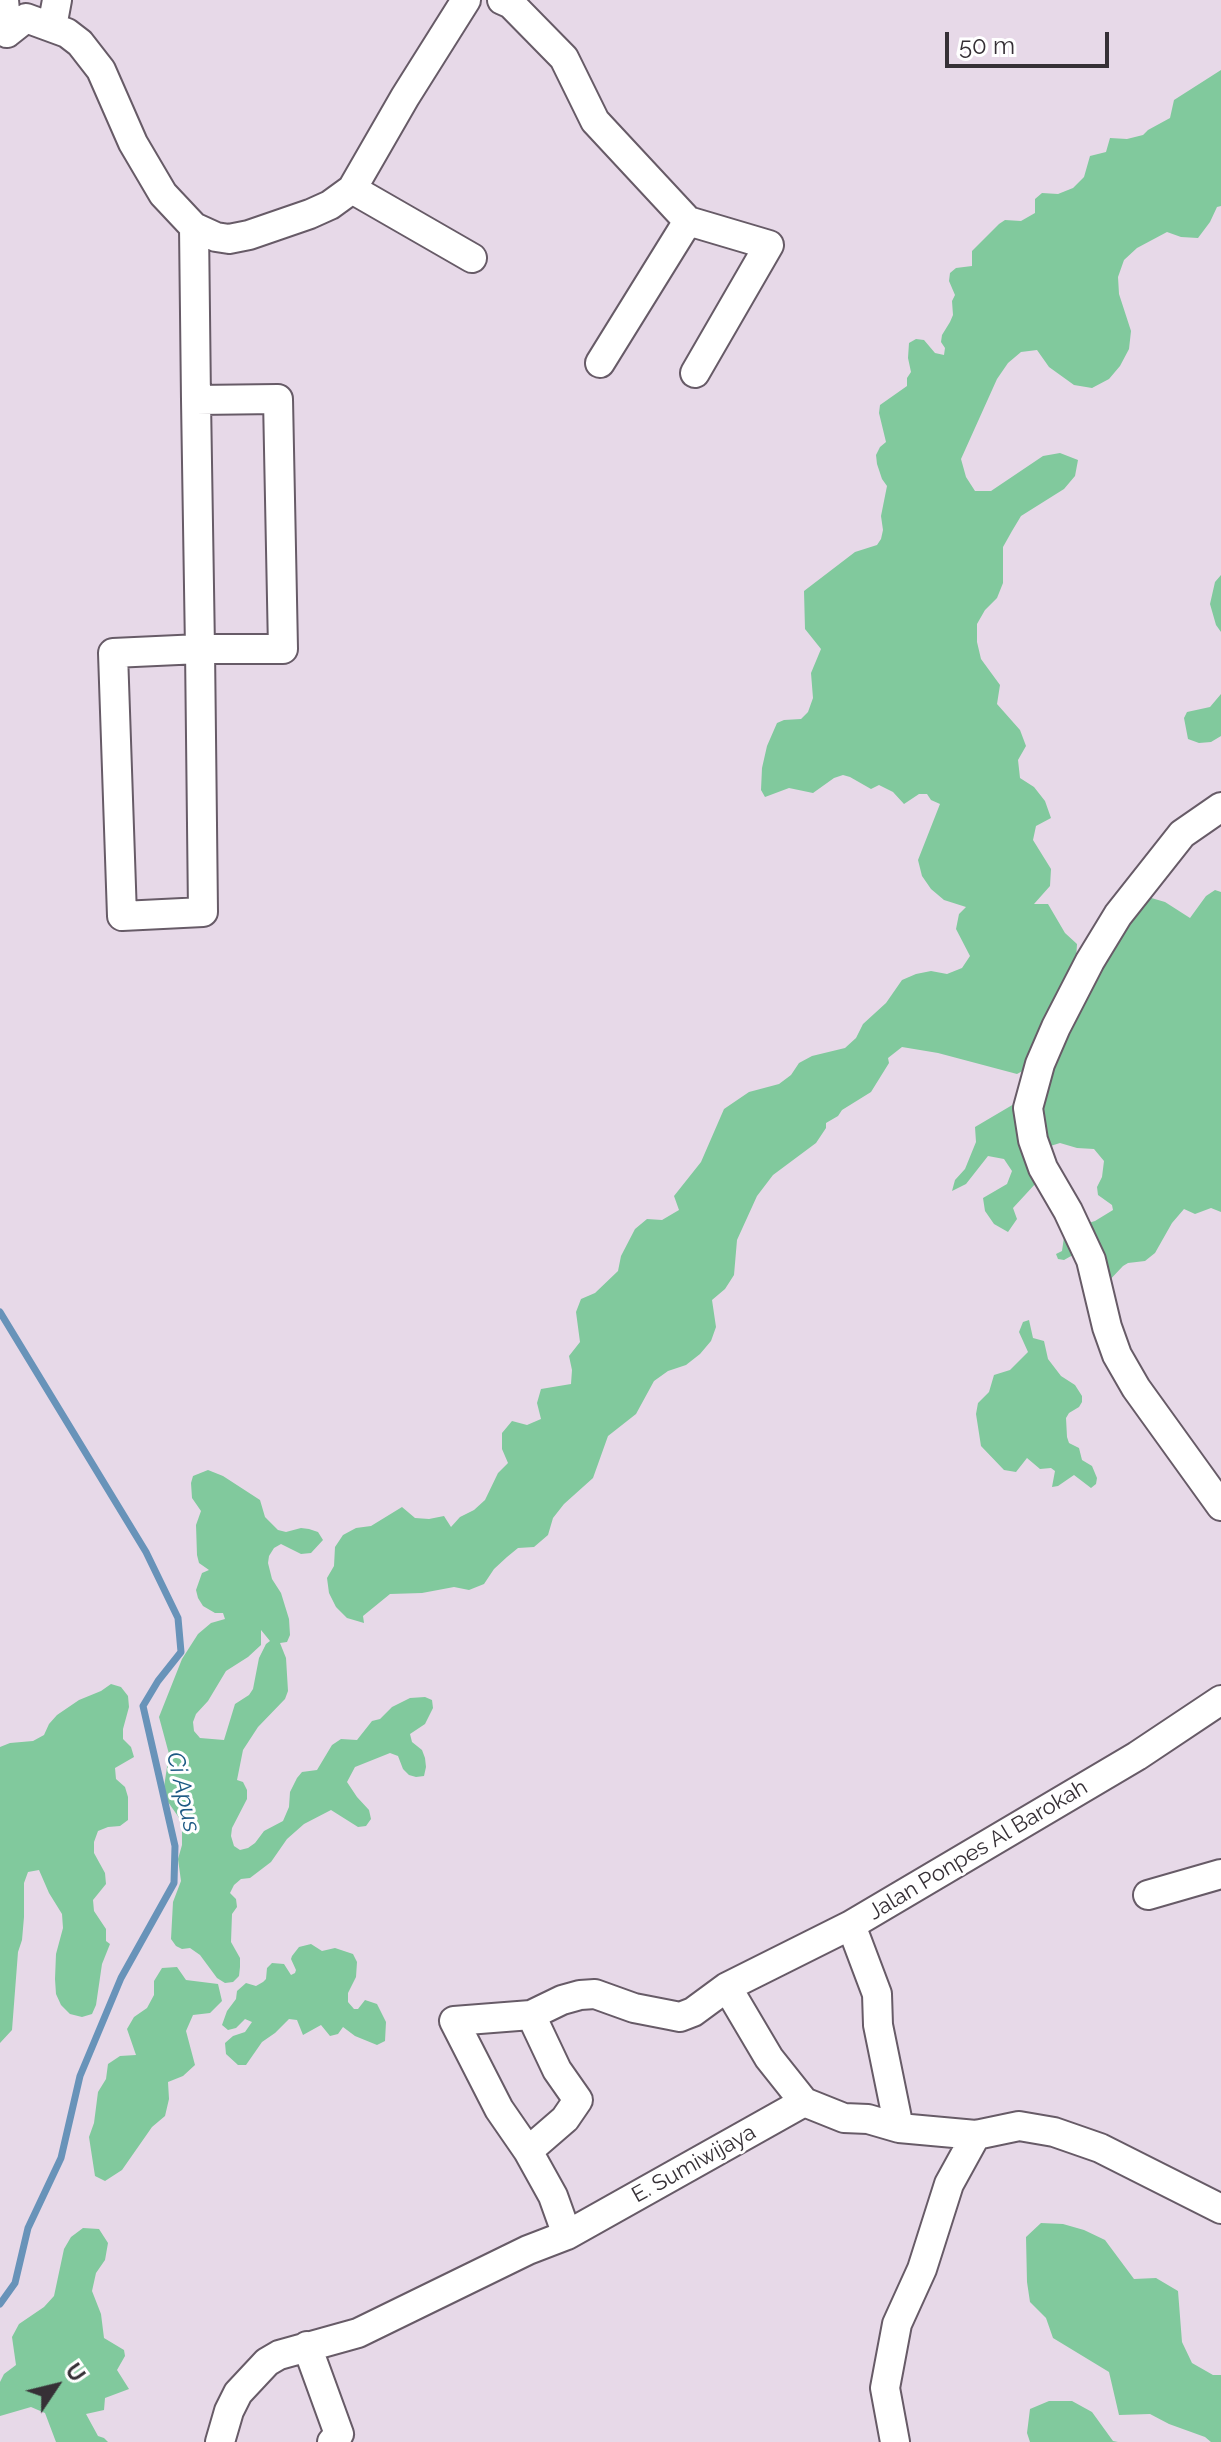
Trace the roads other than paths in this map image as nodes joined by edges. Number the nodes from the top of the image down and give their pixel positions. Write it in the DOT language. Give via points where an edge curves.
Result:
graph roads {
  1 [pos="4,0"];
  2 [pos="466,0"];
  3 [pos="502,0"];
  4 [pos="54,13"];
  5 [pos="3,32"];
  6 [pos="352,189"];
  7 [pos="688,221"];
  8 [pos="194,227"];
  9 [pos="472,258"];
  10 [pos="600,363"];
  11 [pos="695,373"];
  12 [pos="196,400"];
  13 [pos="200,649"];
  14 [pos="1221,807"];
  15 [pos="1221,1506"];
  16 [pos="1221,1700"];
  17 [pos="1221,1874"];
  18 [pos="1148,1895"];
  19 [pos="851,1925"];
  20 [pos="727,1987"];
  21 [pos="531,2015"];
  22 [pos="804,2102"];
  23 [pos="899,2128"];
  24 [pos="976,2135"];
  25 [pos="528,2151"];
  26 [pos="1221,2209"];
  27 [pos="567,2235"];
  28 [pos="307,2346"];
  29 [pos="220,2442"];
  30 [pos="332,2442"];
  31 [pos="895,2442"];
  1 -- 5 [label="street"];
  2 -- 6 [label="street"];
  3 -- 7 [label="street" via="564,58 595,121"];
  4 -- 5 [label="street" via="26,18"];
  4 -- 8 [label="street" via="107,82 155,182"];
  6 -- 8 [label="street" via="310,214 249,235 229,239"];
  6 -- 9 [label="street"];
  7 -- 10 [label="street"];
  7 -- 11 [label="street" via="769,245"];
  8 -- 12 [label="street"];
  12 -- 13 [label="street"];
  12 -- 13 [label="street" via="278,399 283,633 283,649"];
  13 -- 13 [label="street" via="203,912 122,916 113,653"];
  14 -- 15 [label="street" via="1182,834 1118,915 1056,1027 1028,1108 1043,1168 1091,1260 1117,1355"];
  16 -- 19 [label="street, Jalan Ponpes Al Barokah" via="1137,1756"];
  17 -- 18 [label="street"];
  19 -- 20 [label="street, Jalan Ponpes Al Barokah"];
  19 -- 23 [label="street" via="877,1994 878,2025"];
  20 -- 21 [label="street, Jalan Ponpes Al Barokah" via="680,2017 595,1994 562,2000"];
  20 -- 22 [label="street" via="769,2058"];
  21 -- 25 [label="street" via="578,2100 565,2119"];
  21 -- 25 [label="street, Jalan Ponpes Al Barokah" via="454,2021 499,2109"];
  22 -- 23 [label="street" via="844,2118"];
  22 -- 27 [label="street, E. Sumiwijaya"];
  23 -- 24 [label="street"];
  24 -- 26 [label="street" via="1019,2126 1054,2132 1100,2148"];
  24 -- 31 [label="street" via="949,2184 922,2269 897,2324 885,2388"];
  25 -- 27 [label="street"];
  27 -- 28 [label="street, E. Sumiwijaya" via="358,2333"];
  28 -- 29 [label="street, E. Sumiwijaya" via="267,2362 238,2393"];
  28 -- 30 [label="street" via="339,2434"];
}
